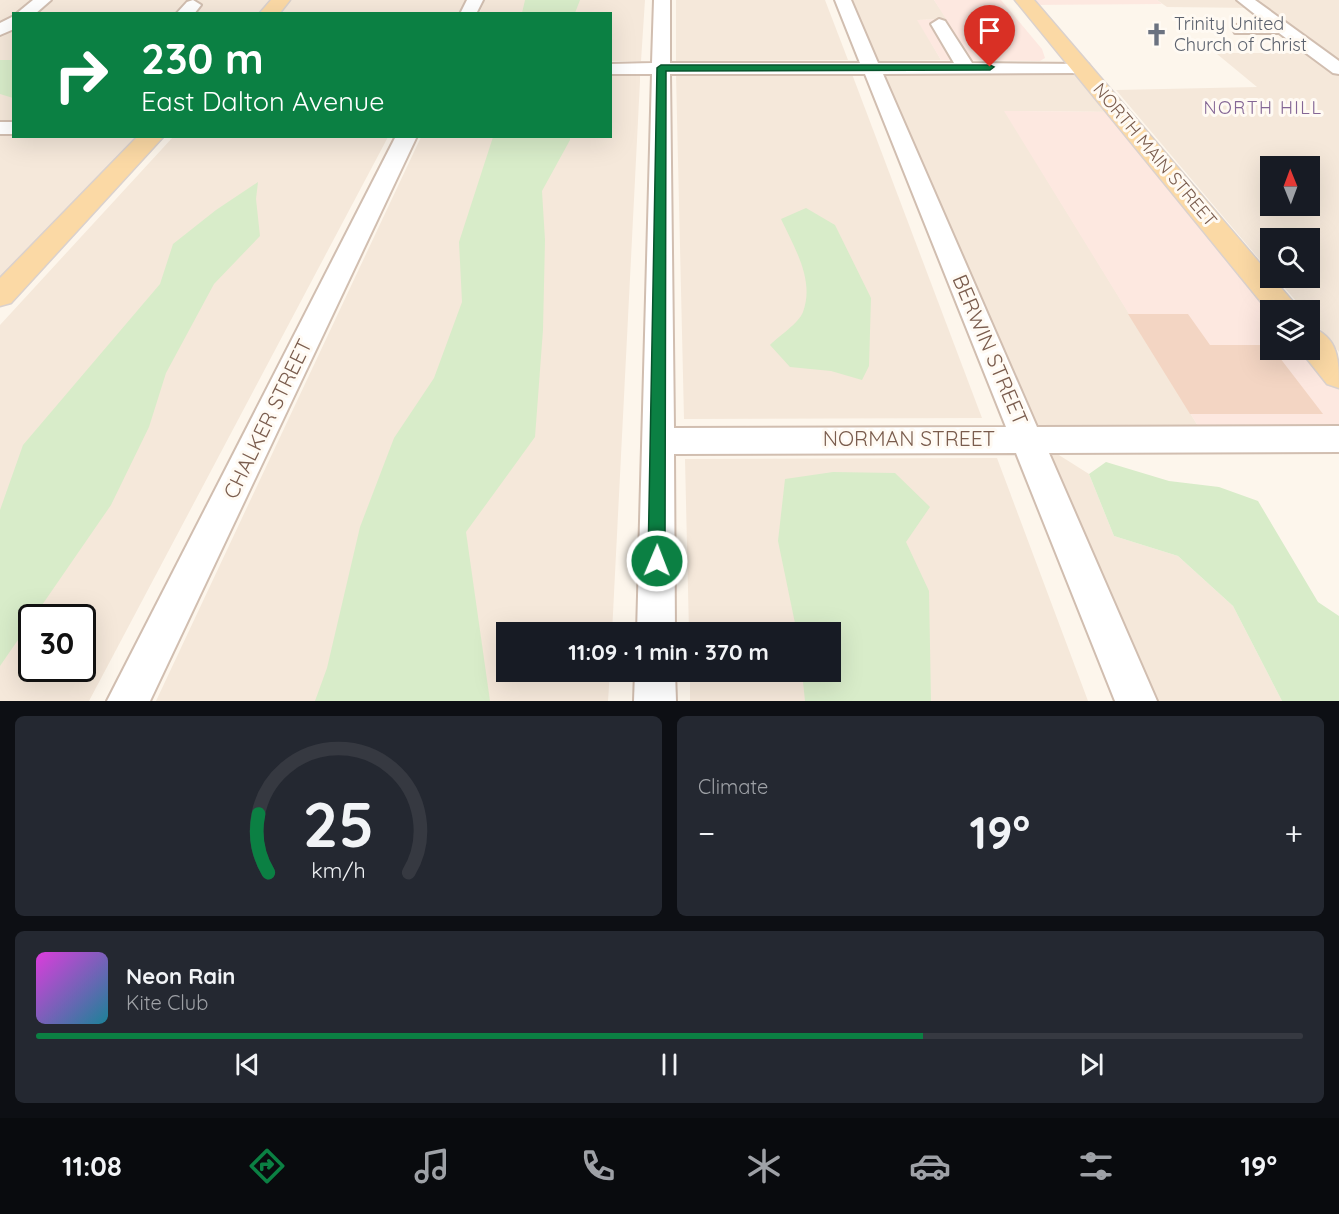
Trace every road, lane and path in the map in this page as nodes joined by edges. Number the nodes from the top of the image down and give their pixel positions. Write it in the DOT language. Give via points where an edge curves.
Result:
graph roads {
  1 [pos="43,0"];
  2 [pos="280,0"];
  3 [pos="662,0"];
  4 [pos="843,0"];
  5 [pos="1024,0"];
  6 [pos="1245,0"];
  7 [pos="27,12"];
  8 [pos="270,12"];
  9 [pos="939,24"];
  10 [pos="1284,28"];
  11 [pos="1241,29"];
  12 [pos="870,67"];
  13 [pos="966,67"];
  14 [pos="661,68"];
  15 [pos="1082,68"];
  16 [pos="612,69"];
  17 [pos="1339,69"];
  18 [pos="150,138"];
  19 [pos="406,138"];
  20 [pos="0,296"];
  21 [pos="1277,300"];
  22 [pos="1320,351"];
  23 [pos="1339,375"];
  24 [pos="1028,439"];
  25 [pos="1339,439"];
  26 [pos="658,441"];
  27 [pos="656,622"];
  28 [pos="655,682"];
  29 [pos="128,701"];
  30 [pos="655,701"];
  31 [pos="1136,701"];
  1 -- 7 [label="street"];
  2 -- 8 [label="main road"];
  3 -- 14 [label="street"];
  4 -- 12 [label="street, BERWIN STREET"];
  5 -- 15 [label="main road, NORTH MAIN STREET"];
  6 -- 10 [label="street"];
  9 -- 13 [label="street"];
  10 -- 11 [label="street"];
  10 -- 17 [label="street"];
  12 -- 13 [label="street"];
  12 -- 14 [label="street"];
  12 -- 24 [label="street, BERWIN STREET"];
  13 -- 15 [label="street"];
  14 -- 16 [label="street"];
  14 -- 26 [label="street"];
  15 -- 21 [label="main road, NORTH MAIN STREET"];
  18 -- 20 [label="main road"];
  19 -- 29 [label="street, CHALKER STREET"];
  22 -- 23 [label="main road"];
  24 -- 25 [label="street, NORMAN STREET"];
  24 -- 26 [label="street, NORMAN STREET"];
  24 -- 31 [label="street, BERWIN STREET"];
  26 -- 27 [label="street"];
  28 -- 30 [label="street"];
}
